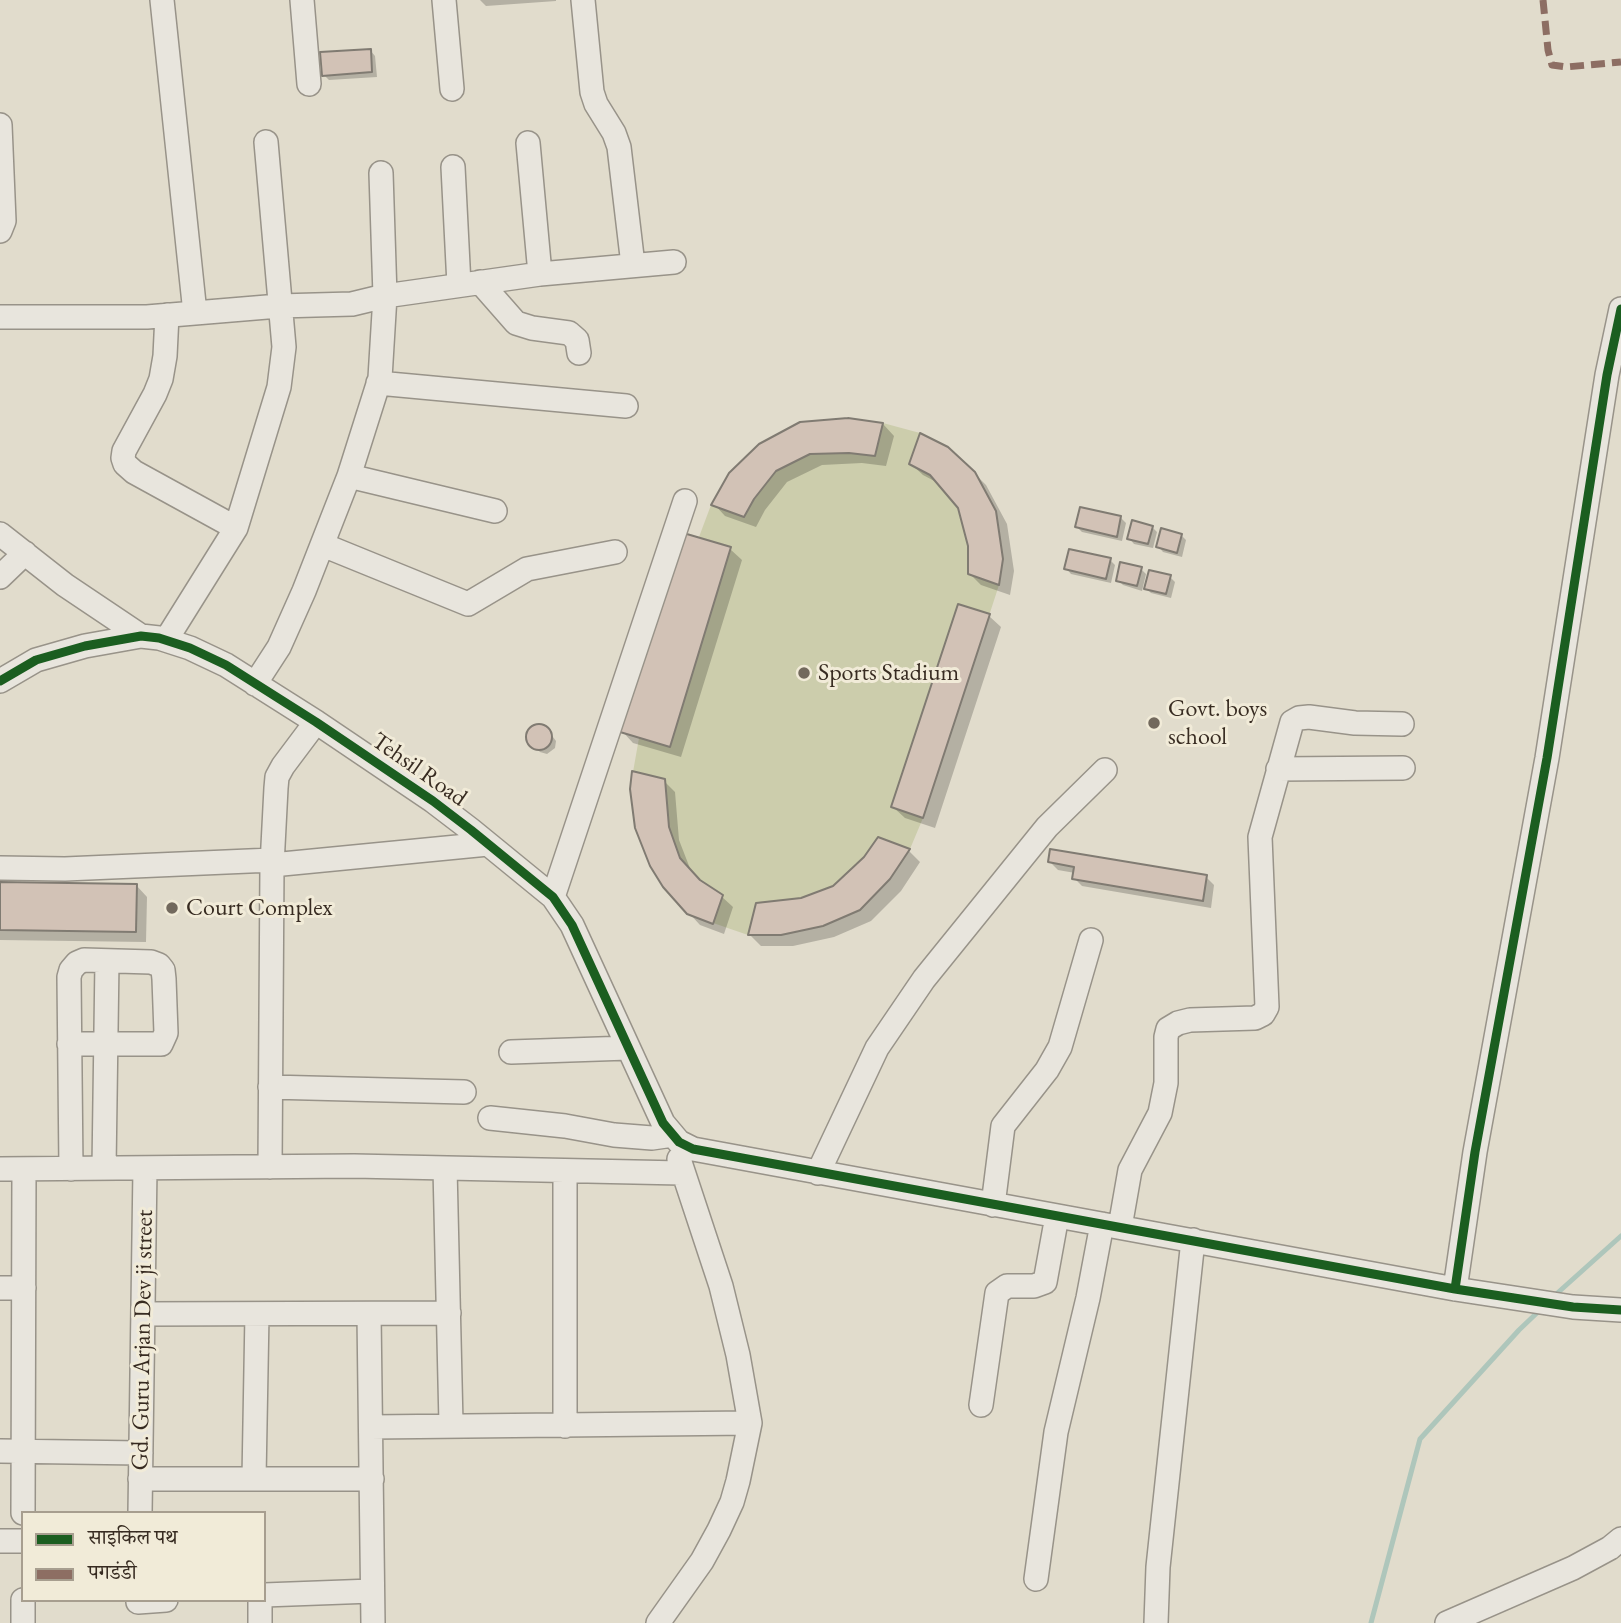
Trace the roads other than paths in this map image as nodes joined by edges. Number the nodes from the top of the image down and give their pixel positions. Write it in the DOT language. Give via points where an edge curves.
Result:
graph roads {
  1 [pos="162,0"];
  2 [pos="302,0"];
  3 [pos="444,0"];
  4 [pos="583,0"];
  5 [pos="309,84"];
  6 [pos="452,89"];
  7 [pos="0,125"];
  8 [pos="266,142"];
  9 [pos="528,143"];
  10 [pos="453,167"];
  11 [pos="381,173"];
  12 [pos="0,231"];
  13 [pos="674,262"];
  14 [pos="633,265"];
  15 [pos="540,274"];
  16 [pos="470,284"];
  17 [pos="385,296"];
  18 [pos="279,306"];
  19 [pos="1621,309"];
  20 [pos="195,313"];
  21 [pos="167,315"];
  22 [pos="0,317"];
  23 [pos="579,353"];
  24 [pos="378,383"];
  25 [pos="626,407"];
  26 [pos="349,477"];
  27 [pos="685,501"];
  28 [pos="495,510"];
  29 [pos="236,528"];
  30 [pos="0,534"];
  31 [pos="323,545"];
  32 [pos="615,552"];
  33 [pos="26,554"];
  34 [pos="0,577"];
  35 [pos="141,636"];
  36 [pos="166,640"];
  37 [pos="0,681"];
  38 [pos="255,684"];
  39 [pos="316,722"];
  40 [pos="1402,723"];
  41 [pos="1403,768"];
  42 [pos="1278,769"];
  43 [pos="1105,770"];
  44 [pos="488,844"];
  45 [pos="272,862"];
  46 [pos="0,868"];
  47 [pos="553,897"];
  48 [pos="1091,940"];
  49 [pos="107,961"];
  50 [pos="69,1044"];
  51 [pos="106,1045"];
  52 [pos="628,1048"];
  53 [pos="511,1052"];
  54 [pos="270,1087"];
  55 [pos="464,1092"];
  56 [pos="490,1118"];
  57 [pos="676,1138"];
  58 [pos="270,1167"];
  59 [pos="0,1168"];
  60 [pos="104,1168"];
  61 [pos="145,1168"];
  62 [pos="444,1168"];
  63 [pos="24,1169"];
  64 [pos="71,1169"];
  65 [pos="565,1171"];
  66 [pos="681,1173"];
  67 [pos="818,1173"];
  68 [pos="993,1205"];
  69 [pos="1057,1216"];
  70 [pos="1111,1225"];
  71 [pos="1193,1240"];
  72 [pos="0,1288"];
  73 [pos="24,1288"];
  74 [pos="1460,1290"];
  75 [pos="1621,1310"];
  76 [pos="449,1313"];
  77 [pos="143,1314"];
  78 [pos="257,1314"];
  79 [pos="369,1314"];
  80 [pos="981,1405"];
  81 [pos="750,1423"];
  82 [pos="452,1424"];
  83 [pos="565,1426"];
  84 [pos="371,1427"];
  85 [pos="23,1450"];
  86 [pos="0,1451"];
  87 [pos="141,1453"];
  88 [pos="254,1478"];
  89 [pos="140,1479"];
  90 [pos="372,1479"];
  91 [pos="23,1511"];
  92 [pos="140,1511"];
  93 [pos="1621,1539"];
  94 [pos="0,1541"];
  95 [pos="21,1541"];
  96 [pos="1036,1578"];
  97 [pos="372,1591"];
  98 [pos="266,1595"];
  99 [pos="23,1602"];
  100 [pos="159,1602"];
  101 [pos="260,1602"];
  102 [pos="138,1608"];
  103 [pos="23,1623"];
  104 [pos="260,1623"];
  105 [pos="373,1623"];
  106 [pos="658,1623"];
  107 [pos="1156,1623"];
  108 [pos="1447,1623"];
  1 -- 20 [label="street"];
  2 -- 5 [label="street"];
  3 -- 6 [label="street"];
  4 -- 14 [label="street" via="592,92 619,148"];
  7 -- 12 [label="street" via="4,221"];
  8 -- 18 [label="street"];
  9 -- 15 [label="street"];
  10 -- 16 [label="street"];
  11 -- 17 [label="street"];
  13 -- 14 [label="street"];
  14 -- 15 [label="street"];
  15 -- 16 [label="street"];
  16 -- 17 [label="street"];
  16 -- 23 [label="street" via="516,323 569,333 577,341"];
  17 -- 18 [label="street" via="352,304"];
  17 -- 24 [label="street"];
  18 -- 20 [label="street"];
  18 -- 29 [label="street" via="284,347 279,387"];
  19 -- 74 [label="street" via="1547,758 1475,1152"];
  20 -- 21 [label="street"];
  21 -- 22 [label="street"];
  21 -- 29 [label="street" via="164,369 124,451 125,464"];
  24 -- 25 [label="street"];
  24 -- 26 [label="street"];
  26 -- 28 [label="street"];
  26 -- 31 [label="street"];
  27 -- 47 [label="street"];
  29 -- 36 [label="street"];
  30 -- 33 [label="street"];
  31 -- 32 [label="street" via="468,604 527,569"];
  31 -- 38 [label="street" via="292,621"];
  33 -- 34 [label="street"];
  33 -- 35 [label="street"];
  35 -- 36 [label="street, Tehsil Road"];
  35 -- 37 [label="street, Tehsil Road" via="36,660"];
  36 -- 38 [label="street, Tehsil Road" via="214,659"];
  38 -- 39 [label="street, Tehsil Road"];
  39 -- 44 [label="street, Tehsil Road"];
  39 -- 45 [label="street" via="277,777"];
  40 -- 42 [label="street" via="1299,718 1288,731"];
  41 -- 42 [label="street"];
  42 -- 70 [label="street" via="1259,854 1267,1007 1255,1018 1190,1020 1168,1029 1160,1113 1130,1170"];
  43 -- 67 [label="street" via="1047,827 924,979 877,1048"];
  44 -- 45 [label="street"];
  44 -- 47 [label="street, Tehsil Road"];
  45 -- 46 [label="street"];
  45 -- 54 [label="street"];
  47 -- 52 [label="street, Tehsil Road" via="572,925"];
  48 -- 68 [label="street" via="1060,1048 1003,1126"];
  49 -- 50 [label="street" via="84,960 71,970"];
  49 -- 51 [label="street"];
  49 -- 51 [label="street" via="159,965 164,979 166,1033 155,1046"];
  50 -- 51 [label="street"];
  50 -- 64 [label="street"];
  51 -- 60 [label="street"];
  52 -- 53 [label="street"];
  52 -- 57 [label="street, Tehsil Road" via="663,1123"];
  54 -- 55 [label="street"];
  54 -- 58 [label="street"];
  56 -- 57 [label="street" via="614,1135"];
  57 -- 66 [label="street"];
  57 -- 67 [label="street" via="704,1152"];
  58 -- 61 [label="street"];
  58 -- 62 [label="street"];
  59 -- 63 [label="street"];
  60 -- 61 [label="street"];
  60 -- 64 [label="street"];
  61 -- 77 [label="street, Gd. Guru Arjan Dev ji street"];
  62 -- 65 [label="street"];
  62 -- 76 [label="street"];
  63 -- 64 [label="street"];
  63 -- 73 [label="street"];
  65 -- 66 [label="street"];
  65 -- 83 [label="street"];
  66 -- 81 [label="street" via="714,1259"];
  67 -- 68 [label="street"];
  68 -- 69 [label="street"];
  69 -- 70 [label="street"];
  69 -- 80 [label="street" via="1045,1282 1007,1286 997,1293"];
  70 -- 71 [label="street"];
  70 -- 96 [label="street" via="1056,1432"];
  71 -- 74 [label="street"];
  71 -- 107 [label="street" via="1157,1567"];
  72 -- 73 [label="street"];
  73 -- 85 [label="street"];
  74 -- 75 [label="street"];
  76 -- 79 [label="street"];
  76 -- 82 [label="street"];
  77 -- 78 [label="street"];
  77 -- 87 [label="street, Gd. Guru Arjan Dev ji street"];
  78 -- 79 [label="street"];
  78 -- 88 [label="street"];
  79 -- 84 [label="street"];
  81 -- 83 [label="street"];
  81 -- 106 [label="street" via="732,1502 702,1561"];
  82 -- 83 [label="street"];
  82 -- 84 [label="street"];
  84 -- 90 [label="street"];
  85 -- 86 [label="street"];
  85 -- 87 [label="street"];
  85 -- 91 [label="street"];
  87 -- 89 [label="street, Gd. Guru Arjan Dev ji street"];
  88 -- 89 [label="street"];
  88 -- 90 [label="street"];
  89 -- 92 [label="street, Gd. Guru Arjan Dev ji street"];
  90 -- 97 [label="street"];
  93 -- 108 [label="street" via="1573,1568"];
  94 -- 95 [label="street"];
  97 -- 98 [label="street"];
  97 -- 105 [label="street"];
  99 -- 103 [label="street"];
  100 -- 102 [label="street"];
  101 -- 104 [label="street"];
}
